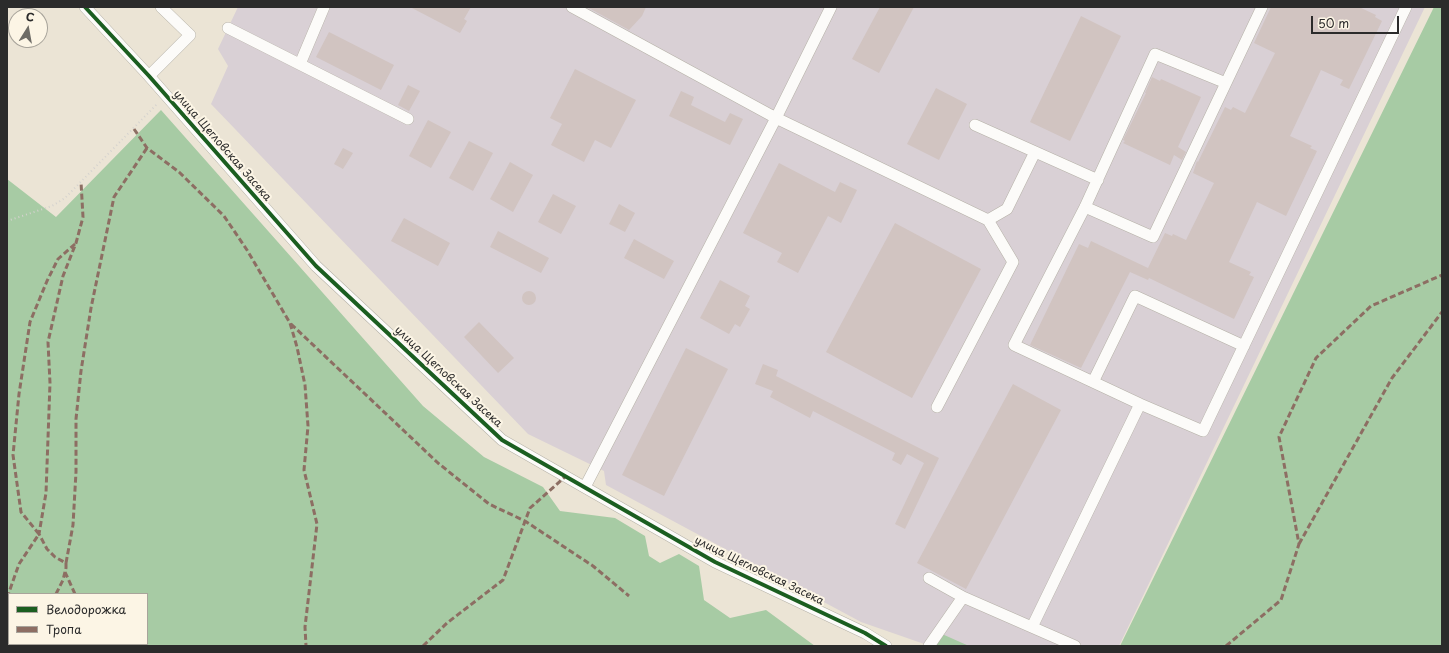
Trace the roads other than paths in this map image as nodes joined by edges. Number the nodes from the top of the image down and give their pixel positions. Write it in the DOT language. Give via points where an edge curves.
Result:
graph roads {
  1 [pos="85,7"];
  2 [pos="161,7"];
  3 [pos="324,7"];
  4 [pos="572,7"];
  5 [pos="831,7"];
  6 [pos="1262,7"];
  7 [pos="1406,7"];
  8 [pos="228,28"];
  9 [pos="300,64"];
  10 [pos="149,76"];
  11 [pos="1226,83"];
  12 [pos="776,118"];
  13 [pos="408,119"];
  14 [pos="975,125"];
  15 [pos="1035,152"];
  16 [pos="1098,180"];
  17 [pos="1085,207"];
  18 [pos="988,220"];
  19 [pos="1244,346"];
  20 [pos="1093,382"];
  21 [pos="1140,404"];
  22 [pos="937,407"];
  23 [pos="585,487"];
  24 [pos="929,578"];
  25 [pos="963,597"];
  26 [pos="1032,627"];
  27 [pos="886,646"];
  28 [pos="929,646"];
  29 [pos="1075,646"];
  1 -- 10 [label="street, улица Щегловская Засека" via="137,68"];
  2 -- 10 [label="street" via="190,35"];
  3 -- 9 [label="street"];
  4 -- 12 [label="street"];
  5 -- 12 [label="street"];
  6 -- 11 [label="street"];
  7 -- 19 [label="street"];
  8 -- 9 [label="street"];
  9 -- 13 [label="street"];
  10 -- 23 [label="street, улица Щегловская Засека" via="316,266 339,288 502,440"];
  11 -- 16 [label="street" via="1155,54"];
  11 -- 17 [label="street" via="1153,237"];
  12 -- 18 [label="street"];
  12 -- 23 [label="street"];
  14 -- 15 [label="street"];
  15 -- 16 [label="street"];
  15 -- 18 [label="street" via="1007,209"];
  16 -- 17 [label="street"];
  17 -- 20 [label="street" via="1014,345"];
  18 -- 22 [label="street" via="1013,262"];
  19 -- 20 [label="street" via="1134,296"];
  19 -- 21 [label="street" via="1204,431"];
  20 -- 21 [label="street"];
  21 -- 26 [label="street"];
  23 -- 27 [label="street, улица Щегловская Засека" via="715,562 866,633"];
  24 -- 25 [label="street"];
  25 -- 26 [label="street"];
  25 -- 28 [label="street"];
  26 -- 29 [label="street"];
}
